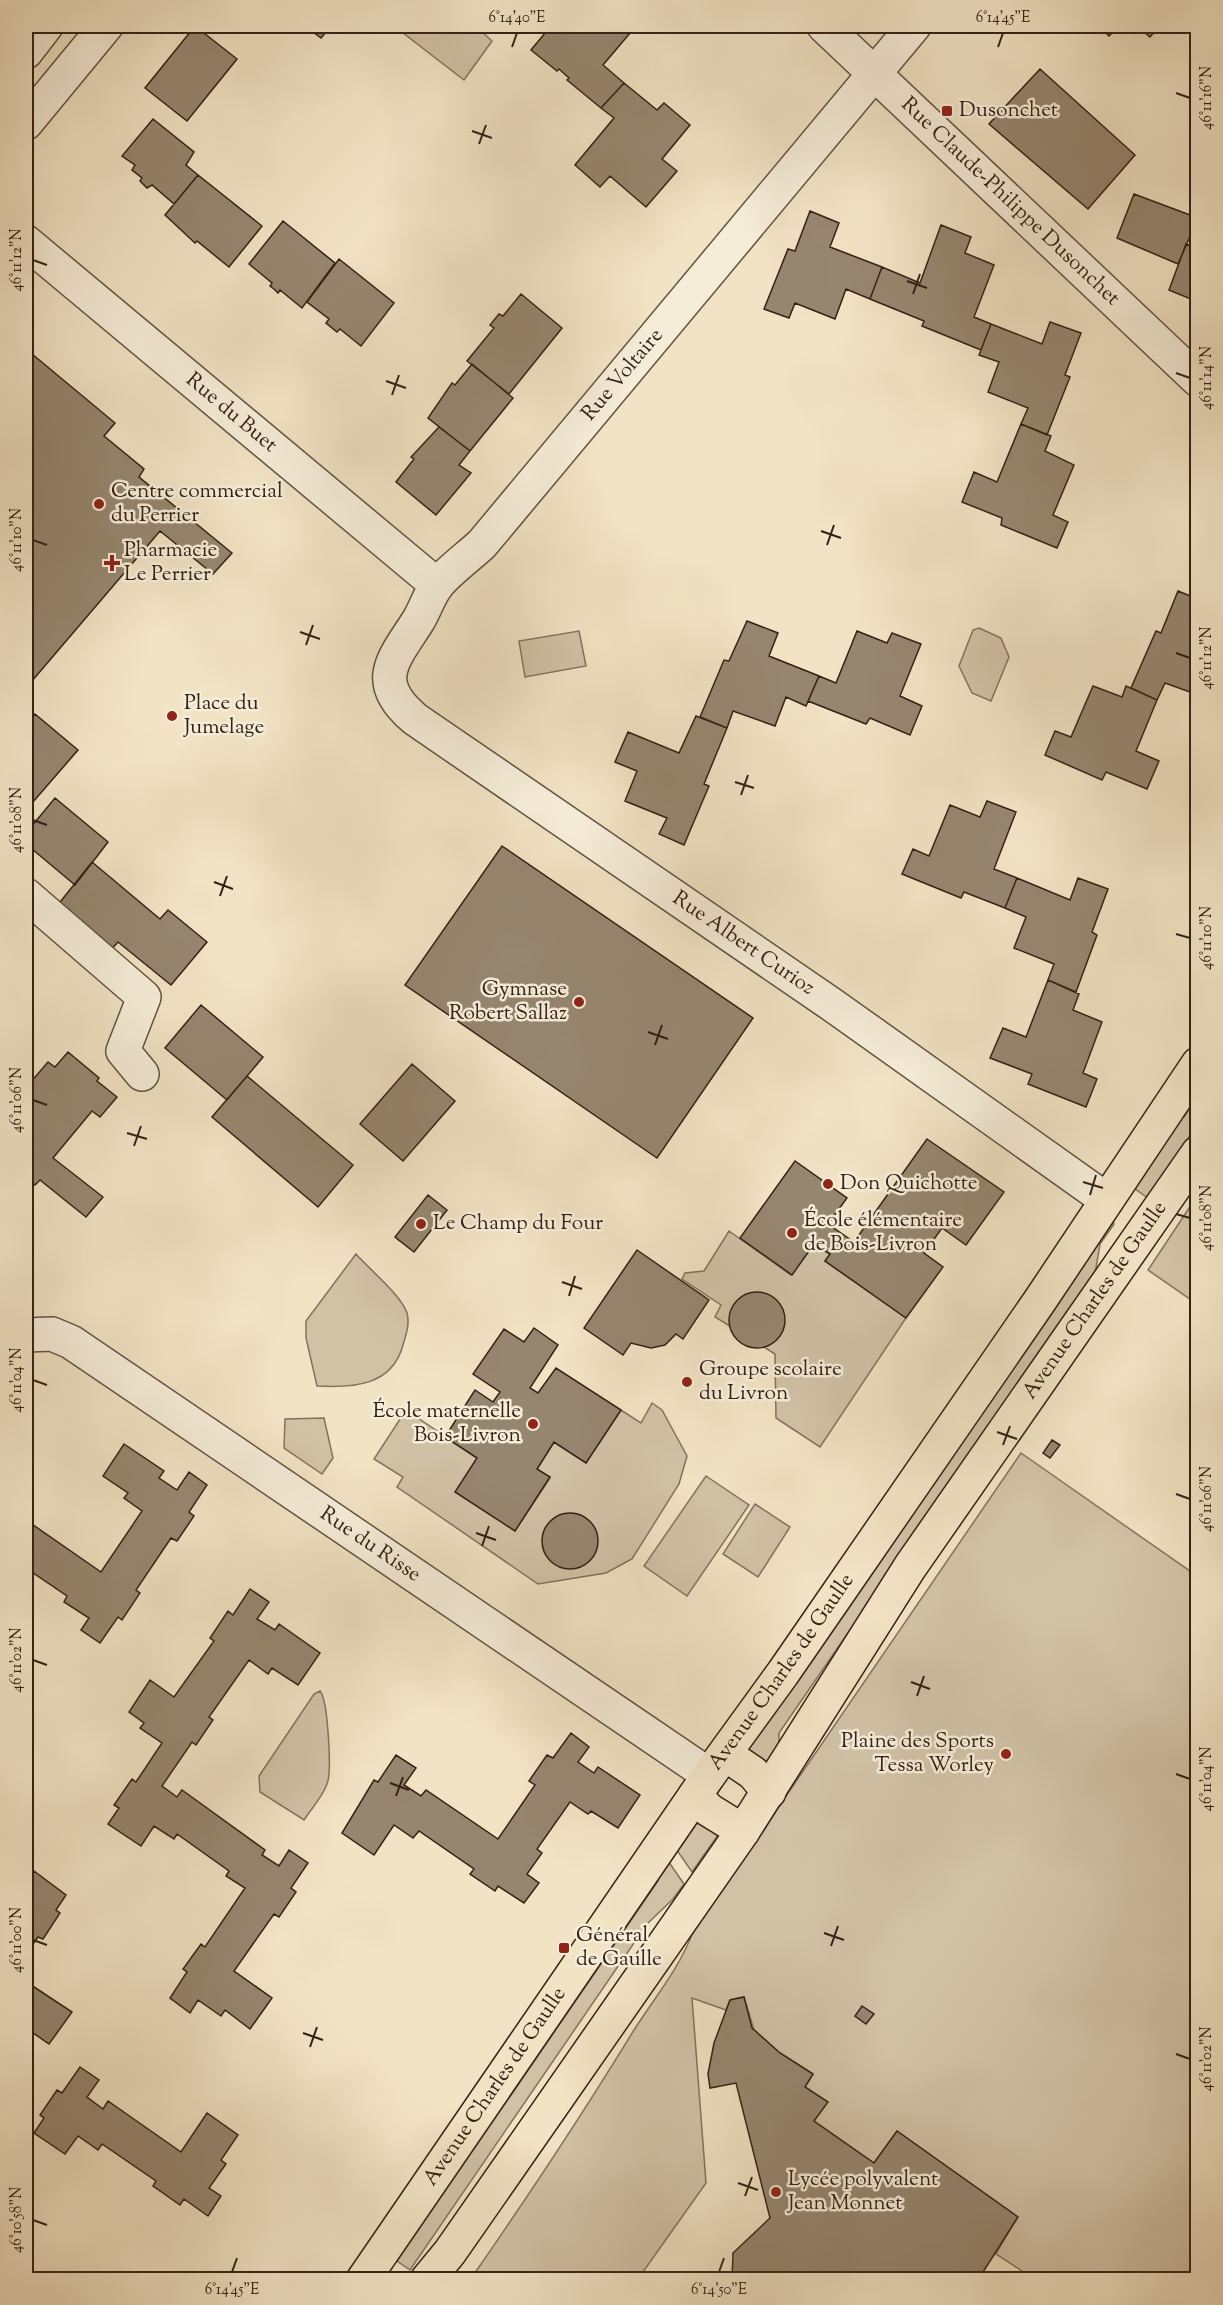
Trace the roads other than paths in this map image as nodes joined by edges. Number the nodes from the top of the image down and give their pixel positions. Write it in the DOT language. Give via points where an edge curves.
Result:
graph roads {
  1 [pos="46,26"];
  2 [pos="106,26"];
  3 [pos="824,26"];
  4 [pos="914,26"];
  5 [pos="26,51"];
  6 [pos="875,73"];
  7 [pos="26,123"];
  8 [pos="26,242"];
  9 [pos="1197,380"];
  10 [pos="437,585"];
  11 [pos="391,684"];
  12 [pos="26,895"];
  13 [pos="1197,1065"];
  14 [pos="142,1074"];
  15 [pos="1197,1153"];
  16 [pos="1108,1196"];
  17 [pos="1141,1235"];
  18 [pos="26,1335"];
  19 [pos="710,1775"];
  20 [pos="770,1792"];
  21 [pos="743,1831"];
  22 [pos="363,2280"];
  23 [pos="427,2280"];
  1 -- 5 [label="street"];
  2 -- 7 [label="street"];
  3 -- 6 [label="street, Rue Claude-Philippe Dusonchet"];
  4 -- 6 [label="street, Rue Voltaire"];
  6 -- 9 [label="street, Rue Claude-Philippe Dusonchet"];
  6 -- 10 [label="street, Rue Voltaire" via="482,544"];
  8 -- 10 [label="street, Rue du Buet"];
  10 -- 11 [label="street, Rue Voltaire" via="396,653"];
  11 -- 16 [label="street, Rue Albert Curioz" via="396,699 415,720 850,1017 1094,1191"];
  12 -- 14 [label="street" via="144,997 123,1050"];
  13 -- 16 [label="main road, Avenue Charles de Gaulle"];
  15 -- 17 [label="main road, Avenue Charles de Gaulle"];
  16 -- 17 [label="main road"];
  16 -- 19 [label="main road, Avenue Charles de Gaulle" via="1034,1309"];
  17 -- 20 [label="main road, Avenue Charles de Gaulle" via="910,1567"];
  18 -- 19 [label="street, Rue du Risse" via="52,1334 71,1342"];
  19 -- 20 [label="main road" via="757,1776"];
  19 -- 21 [label="main road" via="709,1810"];
  19 -- 22 [label="main road, Avenue Charles de Gaulle"];
  20 -- 21 [label="main road, Avenue Charles de Gaulle"];
  21 -- 23 [label="main road, Avenue Charles de Gaulle"];
}
